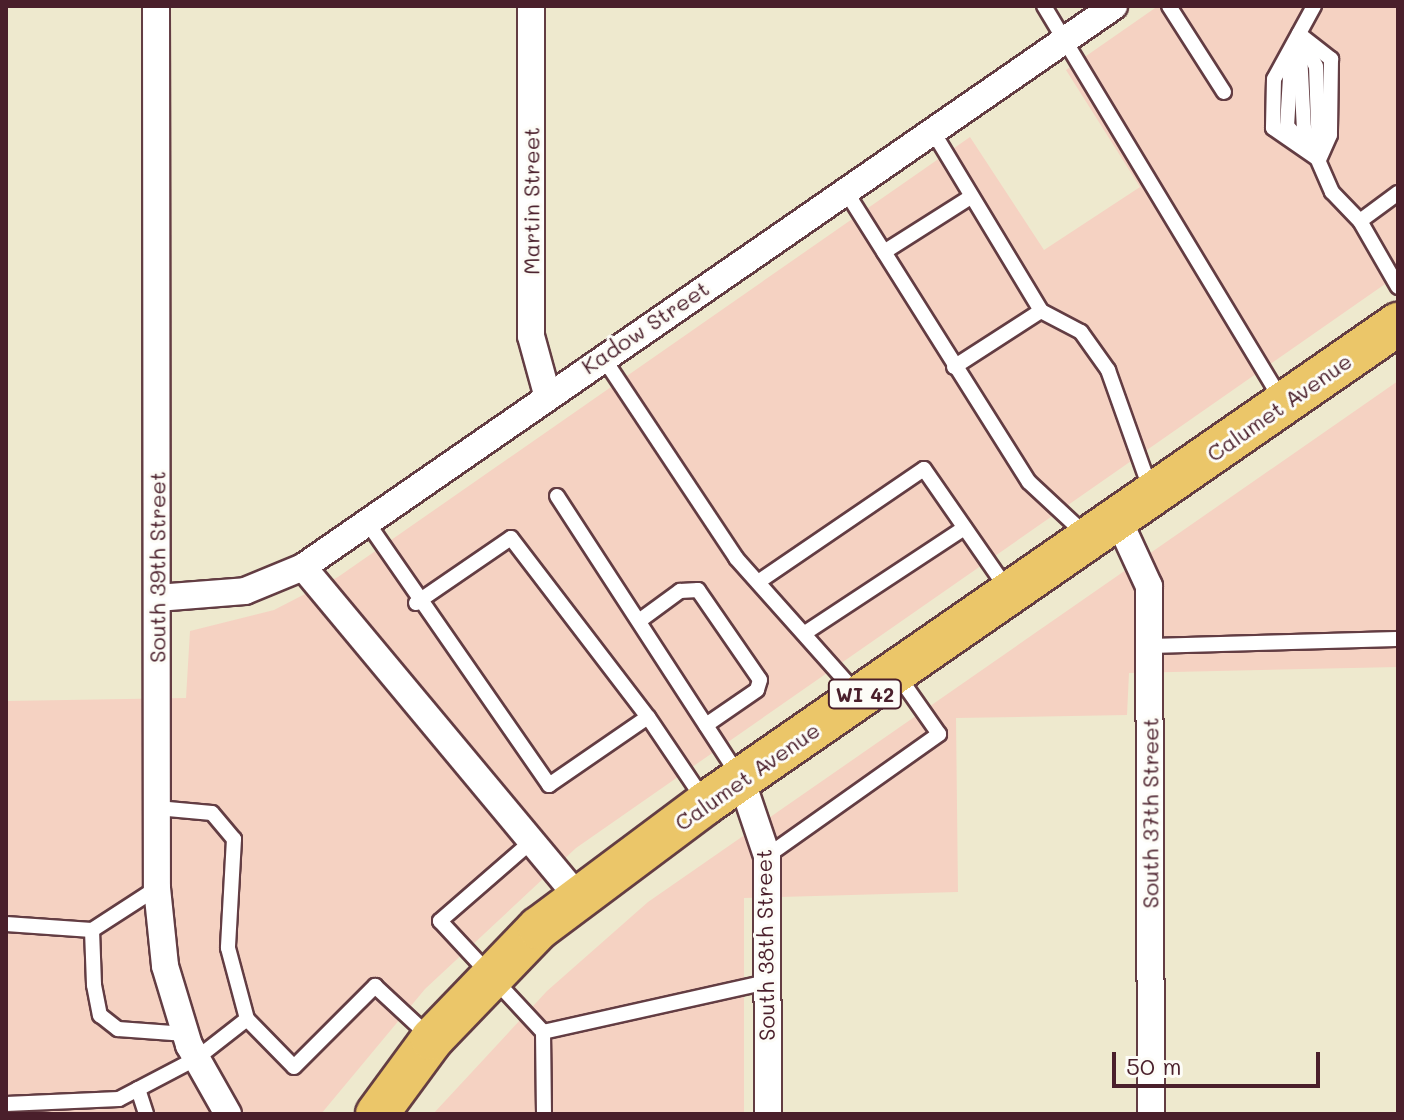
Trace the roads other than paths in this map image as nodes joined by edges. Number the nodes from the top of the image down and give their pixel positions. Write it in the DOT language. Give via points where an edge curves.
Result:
graph roads {
  1 [pos="156,6"];
  2 [pos="531,6"];
  3 [pos="1044,6"];
  4 [pos="1114,6"];
  5 [pos="1169,6"];
  6 [pos="1314,6"];
  7 [pos="1299,34"];
  8 [pos="1063,41"];
  9 [pos="1224,92"];
  10 [pos="932,130"];
  11 [pos="1319,160"];
  12 [pos="845,190"];
  13 [pos="1398,193"];
  14 [pos="969,198"];
  15 [pos="1360,221"];
  16 [pos="884,252"];
  17 [pos="1398,287"];
  18 [pos="1041,311"];
  19 [pos="1398,324"];
  20 [pos="602,356"];
  21 [pos="954,367"];
  22 [pos="547,394"];
  23 [pos="1284,403"];
  24 [pos="1152,495"];
  25 [pos="557,496"];
  26 [pos="367,522"];
  27 [pos="964,528"];
  28 [pos="1104,528"];
  29 [pos="303,567"];
  30 [pos="761,580"];
  31 [pos="1009,593"];
  32 [pos="157,598"];
  33 [pos="416,603"];
  34 [pos="639,621"];
  35 [pos="805,633"];
  36 [pos="1398,639"];
  37 [pos="1149,646"];
  38 [pos="896,672"];
  39 [pos="860,698"];
  40 [pos="648,717"];
  41 [pos="706,725"];
  42 [pos="741,779"];
  43 [pos="706,803"];
  44 [pos="157,808"];
  45 [pos="532,841"];
  46 [pos="767,856"];
  47 [pos="157,888"];
  48 [pos="579,898"];
  49 [pos="6,924"];
  50 [pos="92,930"];
  51 [pos="490,977"];
  52 [pos="767,982"];
  53 [pos="247,1019"];
  54 [pos="543,1032"];
  55 [pos="432,1039"];
  56 [pos="191,1046"];
  57 [pos="138,1089"];
  58 [pos="6,1104"];
  59 [pos="146,1114"];
  60 [pos="228,1114"];
  61 [pos="377,1114"];
  62 [pos="544,1114"];
  63 [pos="768,1114"];
  64 [pos="1151,1114"];
  1 -- 32 [label="street, South 39th Street"];
  2 -- 22 [label="street, Martin Street" via="531,336"];
  3 -- 8 [label="lane"];
  4 -- 8 [label="street, Kadow Street"];
  5 -- 9 [label="lane"];
  6 -- 7 [label="lane"];
  7 -- 11 [label="lane" via="1304,128"];
  7 -- 11 [label="lane" via="1331,59 1330,135"];
  7 -- 11 [label="lane" via="1274,79 1273,128"];
  8 -- 10 [label="street, Kadow Street"];
  8 -- 23 [label="lane"];
  10 -- 12 [label="street, Kadow Street"];
  10 -- 14 [label="lane"];
  11 -- 15 [label="lane" via="1332,192"];
  12 -- 16 [label="lane"];
  12 -- 20 [label="street, Kadow Street"];
  13 -- 15 [label="lane"];
  14 -- 16 [label="lane"];
  14 -- 18 [label="lane"];
  15 -- 17 [label="lane"];
  16 -- 21 [label="lane"];
  18 -- 21 [label="lane"];
  18 -- 24 [label="lane" via="1081,332 1108,370"];
  19 -- 23 [label="main road, Calumet Avenue / WI 42"];
  20 -- 22 [label="street, Kadow Street"];
  20 -- 30 [label="lane" via="736,558"];
  21 -- 28 [label="lane" via="1029,482"];
  22 -- 26 [label="street, Kadow Street"];
  23 -- 24 [label="main road, Calumet Avenue / WI 42"];
  24 -- 28 [label="main road, Calumet Avenue / WI 42"];
  25 -- 34 [label="lane"];
  26 -- 29 [label="street, Kadow Street"];
  26 -- 33 [label="lane"];
  27 -- 30 [label="lane" via="924,469"];
  27 -- 31 [label="lane"];
  27 -- 35 [label="lane"];
  28 -- 31 [label="main road, Calumet Avenue / WI 42"];
  28 -- 37 [label="street, South 37th Street" via="1149,586"];
  29 -- 32 [label="street, Kadow Street" via="245,591"];
  29 -- 45 [label="street"];
  30 -- 35 [label="lane"];
  31 -- 38 [label="main road, Calumet Avenue / WI 42"];
  32 -- 44 [label="street, South 39th Street"];
  33 -- 40 [label="lane" via="511,538"];
  33 -- 40 [label="lane" via="549,785"];
  34 -- 41 [label="lane"];
  34 -- 41 [label="lane" via="680,591 698,590 760,680 757,690"];
  35 -- 39 [label="lane"];
  36 -- 37 [label="lane"];
  37 -- 64 [label="street, South 37th Street"];
  38 -- 39 [label="main road, Calumet Avenue / WI 42"];
  38 -- 46 [label="lane" via="939,734"];
  39 -- 42 [label="main road, Calumet Avenue / WI 42"];
  40 -- 43 [label="lane"];
  41 -- 42 [label="lane"];
  42 -- 43 [label="main road, Calumet Avenue / WI 42"];
  42 -- 46 [label="street, South 38th Street"];
  43 -- 48 [label="main road, Calumet Avenue / WI 42"];
  44 -- 47 [label="street, South 39th Street"];
  44 -- 53 [label="lane" via="212,813 234,839 228,948"];
  45 -- 48 [label="street"];
  45 -- 51 [label="lane" via="440,921"];
  46 -- 52 [label="street, South 38th Street"];
  47 -- 50 [label="lane"];
  47 -- 56 [label="street, South 39th Street" via="165,966"];
  48 -- 51 [label="main road, Calumet Avenue / WI 42"];
  49 -- 50 [label="lane"];
  50 -- 56 [label="lane" via="100,1015 118,1029"];
  51 -- 54 [label="lane"];
  51 -- 55 [label="main road, Calumet Avenue / WI 42"];
  52 -- 54 [label="lane"];
  52 -- 63 [label="street, South 38th Street"];
  53 -- 55 [label="lane" via="294,1067 375,986"];
  53 -- 56 [label="lane"];
  54 -- 62 [label="lane"];
  55 -- 61 [label="main road, Calumet Avenue / WI 42"];
  56 -- 57 [label="lane"];
  56 -- 60 [label="street, South 39th Street"];
  57 -- 58 [label="lane" via="119,1099"];
  57 -- 59 [label="lane"];
}
